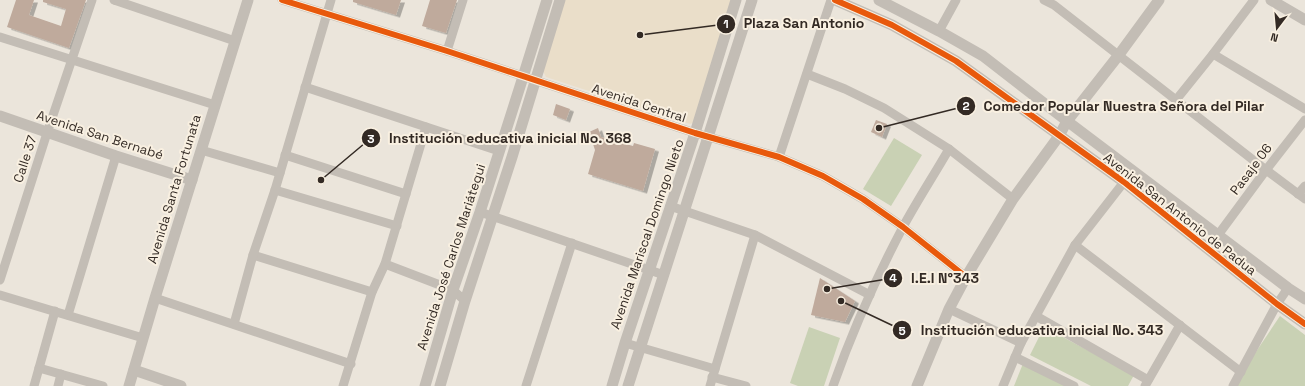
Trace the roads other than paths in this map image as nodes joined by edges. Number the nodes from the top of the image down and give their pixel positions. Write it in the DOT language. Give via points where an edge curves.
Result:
graph roads {
  1 [pos="92,0"];
  2 [pos="114,0"];
  3 [pos="248,0"];
  4 [pos="282,0"];
  5 [pos="332,0"];
  6 [pos="463,0"];
  7 [pos="546,0"];
  8 [pos="560,0"];
  9 [pos="736,0"];
  10 [pos="752,0"];
  11 [pos="831,0"];
  12 [pos="835,0"];
  13 [pos="879,0"];
  14 [pos="956,0"];
  15 [pos="1044,0"];
  16 [pos="1159,0"];
  17 [pos="1254,0"];
  18 [pos="1270,0"];
  19 [pos="1056,3"];
  20 [pos="327,14"];
  21 [pos="1305,20"];
  22 [pos="939,31"];
  23 [pos="0,37"];
  24 [pos="235,41"];
  25 [pos="447,52"];
  26 [pos="1213,54"];
  27 [pos="1118,56"];
  28 [pos="72,60"];
  29 [pos="807,74"];
  30 [pos="523,77"];
  31 [pos="535,81"];
  32 [pos="305,87"];
  33 [pos="1176,100"];
  34 [pos="215,105"];
  35 [pos="1305,109"];
  36 [pos="0,116"];
  37 [pos="1305,120"];
  38 [pos="1067,121"];
  39 [pos="426,127"];
  40 [pos="47,133"];
  41 [pos="695,133"];
  42 [pos="1059,136"];
  43 [pos="708,137"];
  44 [pos="949,149"];
  45 [pos="201,150"];
  46 [pos="499,151"];
  47 [pos="285,155"];
  48 [pos="116,156"];
  49 [pos="779,158"];
  50 [pos="1266,170"];
  51 [pos="280,173"];
  52 [pos="192,180"];
  53 [pos="1124,182"];
  54 [pos="1305,186"];
  55 [pos="275,190"];
  56 [pos="406,194"];
  57 [pos="1302,197"];
  58 [pos="1012,199"];
  59 [pos="670,206"];
  60 [pos="684,210"];
  61 [pos="480,212"];
  62 [pos="493,217"];
  63 [pos="397,226"];
  64 [pos="903,228"];
  65 [pos="755,235"];
  66 [pos="1218,235"];
  67 [pos="660,239"];
  68 [pos="572,243"];
  69 [pos="674,244"];
  70 [pos="1075,245"];
  71 [pos="253,255"];
  72 [pos="385,264"];
  73 [pos="650,270"];
  74 [pos="664,275"];
  75 [pos="966,276"];
  76 [pos="0,280"];
  77 [pos="1288,288"];
  78 [pos="453,290"];
  79 [pos="372,292"];
  80 [pos="0,295"];
  81 [pos="870,296"];
  82 [pos="155,298"];
  83 [pos="1305,299"];
  84 [pos="465,301"];
  85 [pos="1277,304"];
  86 [pos="949,309"];
  87 [pos="55,311"];
  88 [pos="68,314"];
  89 [pos="1036,316"];
  90 [pos="234,324"];
  91 [pos="1305,324"];
  92 [pos="1180,325"];
  93 [pos="143,338"];
  94 [pos="625,343"];
  95 [pos="1021,343"];
  96 [pos="641,348"];
  97 [pos="1015,357"];
  98 [pos="351,364"];
  99 [pos="39,368"];
  100 [pos="134,370"];
  101 [pos="1241,372"];
  102 [pos="61,374"];
  103 [pos="712,377"];
  104 [pos="1146,383"];
  105 [pos="34,386"];
  106 [pos="58,386"];
  107 [pos="103,386"];
  108 [pos="129,386"];
  109 [pos="181,386"];
  110 [pos="343,386"];
  111 [pos="425,386"];
  112 [pos="440,386"];
  113 [pos="526,386"];
  114 [pos="612,386"];
  115 [pos="628,386"];
  116 [pos="746,386"];
  117 [pos="833,386"];
  118 [pos="917,386"];
  119 [pos="1002,386"];
  120 [pos="1074,386"];
  121 [pos="1233,386"];
  1 -- 28 [label="street, Calle 37"];
  2 -- 24 [label="street"];
  3 -- 24 [label="street, Avenida Santa Fortunata"];
  4 -- 20 [label="street, Avenida Central"];
  5 -- 20 [label="street"];
  6 -- 25 [label="street"];
  7 -- 30 [label="street, Avenida José Carlos Mariátegui"];
  8 -- 31 [label="street, Avenida José Carlos Mariátegui"];
  9 -- 41 [label="street, Avenida Mariscal Domingo Nieto"];
  10 -- 43 [label="street, Avenida Mariscal Domingo Nieto"];
  11 -- 29 [label="street"];
  12 -- 42 [label="street, Avenida San Antonio de Padua" via="892,25 956,61"];
  13 -- 22 [label="street, Avenida San Antonio de Padua"];
  14 -- 22 [label="street"];
  15 -- 19 [label="street"];
  16 -- 27 [label="street"];
  17 -- 26 [label="street"];
  18 -- 21 [label="street"];
  19 -- 27 [label="street"];
  20 -- 25 [label="street, Avenida Central"];
  20 -- 32 [label="street"];
  22 -- 38 [label="street, Avenida San Antonio de Padua" via="983,56"];
  23 -- 28 [label="street"];
  24 -- 34 [label="street, Avenida Santa Fortunata"];
  25 -- 30 [label="street, Avenida Central"];
  26 -- 33 [label="street"];
  26 -- 35 [label="street"];
  27 -- 33 [label="street"];
  27 -- 38 [label="street"];
  28 -- 34 [label="street"];
  28 -- 40 [label="street, Calle 37"];
  29 -- 44 [label="street" via="884,108"];
  29 -- 49 [label="street"];
  30 -- 31 [label="street, Avenida Central"];
  30 -- 46 [label="street, Avenida José Carlos Mariátegui"];
  31 -- 41 [label="street, Avenida Central"];
  31 -- 62 [label="street, Avenida José Carlos Mariátegui"];
  32 -- 39 [label="street"];
  32 -- 47 [label="street"];
  33 -- 50 [label="street"];
  34 -- 45 [label="street, Avenida Santa Fortunata"];
  36 -- 40 [label="street, Avenida San Bernabé"];
  37 -- 50 [label="street, Pasaje 06"];
  38 -- 42 [label="street"];
  38 -- 66 [label="street, Avenida San Antonio de Padua"];
  39 -- 46 [label="street"];
  39 -- 56 [label="street"];
  40 -- 48 [label="street, Avenida San Bernabé"];
  40 -- 76 [label="street, Calle 37"];
  41 -- 43 [label="street, Avenida Central"];
  41 -- 59 [label="street, Avenida Mariscal Domingo Nieto"];
  42 -- 53 [label="street, Avenida San Antonio de Padua"];
  42 -- 58 [label="street"];
  43 -- 49 [label="street, Avenida Central"];
  43 -- 60 [label="street, Avenida Mariscal Domingo Nieto"];
  44 -- 58 [label="street"];
  44 -- 64 [label="street"];
  45 -- 51 [label="street"];
  45 -- 52 [label="street, Avenida Santa Fortunata"];
  46 -- 61 [label="street, Avenida José Carlos Mariátegui"];
  47 -- 51 [label="street"];
  47 -- 56 [label="street"];
  48 -- 52 [label="street, Avenida San Bernabé"];
  48 -- 88 [label="street"];
  49 -- 64 [label="street, Avenida Central" via="823,176 863,199"];
  50 -- 57 [label="street"];
  50 -- 66 [label="street, Pasaje 06"];
  51 -- 55 [label="street"];
  52 -- 82 [label="street, Avenida Santa Fortunata"];
  53 -- 70 [label="street"];
  53 -- 85 [label="street, Avenida San Antonio de Padua"];
  54 -- 57 [label="street"];
  55 -- 63 [label="street"];
  55 -- 71 [label="street"];
  56 -- 63 [label="street"];
  58 -- 75 [label="street"];
  59 -- 60 [label="street"];
  59 -- 67 [label="street, Avenida Mariscal Domingo Nieto"];
  60 -- 65 [label="street"];
  60 -- 69 [label="street, Avenida Mariscal Domingo Nieto"];
  61 -- 62 [label="street"];
  61 -- 78 [label="street, Avenida José Carlos Mariátegui"];
  62 -- 68 [label="street"];
  62 -- 84 [label="street, Avenida José Carlos Mariátegui"];
  63 -- 72 [label="street"];
  64 -- 75 [label="street, Avenida Central"];
  64 -- 81 [label="street"];
  65 -- 81 [label="street"];
  65 -- 103 [label="street"];
  66 -- 77 [label="street, Avenida San Antonio de Padua"];
  67 -- 69 [label="street"];
  67 -- 73 [label="street, Avenida Mariscal Domingo Nieto"];
  68 -- 73 [label="street"];
  68 -- 113 [label="street"];
  69 -- 74 [label="street, Avenida Mariscal Domingo Nieto"];
  70 -- 89 [label="street"];
  70 -- 92 [label="street"];
  71 -- 79 [label="street"];
  71 -- 90 [label="street"];
  72 -- 78 [label="street"];
  72 -- 79 [label="street"];
  73 -- 74 [label="street"];
  73 -- 94 [label="street, Avenida Mariscal Domingo Nieto"];
  74 -- 96 [label="street, Avenida Mariscal Domingo Nieto"];
  75 -- 86 [label="street"];
  77 -- 83 [label="street, Avenida San Antonio de Padua"];
  77 -- 85 [label="street"];
  78 -- 84 [label="street"];
  78 -- 111 [label="street, Avenida José Carlos Mariátegui"];
  79 -- 98 [label="street"];
  80 -- 87 [label="street"];
  81 -- 117 [label="street"];
  82 -- 90 [label="street"];
  82 -- 93 [label="street, Avenida Santa Fortunata"];
  84 -- 112 [label="street, Avenida José Carlos Mariátegui"];
  85 -- 91 [label="street, Avenida San Antonio de Padua"];
  85 -- 101 [label="street"];
  86 -- 95 [label="street"];
  86 -- 118 [label="street"];
  87 -- 88 [label="street"];
  87 -- 99 [label="street"];
  88 -- 93 [label="street"];
  89 -- 95 [label="street"];
  89 -- 104 [label="street"];
  90 -- 98 [label="street"];
  92 -- 101 [label="street"];
  92 -- 104 [label="street"];
  93 -- 100 [label="street, Avenida Santa Fortunata"];
  94 -- 96 [label="street"];
  94 -- 114 [label="street, Avenida Mariscal Domingo Nieto"];
  95 -- 97 [label="street"];
  96 -- 103 [label="street"];
  96 -- 115 [label="street, Avenida Mariscal Domingo Nieto"];
  97 -- 119 [label="street"];
  97 -- 120 [label="street"];
  98 -- 110 [label="street"];
  99 -- 102 [label="street"];
  99 -- 105 [label="street"];
  100 -- 108 [label="street, Avenida Santa Fortunata"];
  100 -- 109 [label="street"];
  101 -- 121 [label="street"];
  102 -- 106 [label="street"];
  102 -- 107 [label="street"];
  103 -- 116 [label="street"];
}
